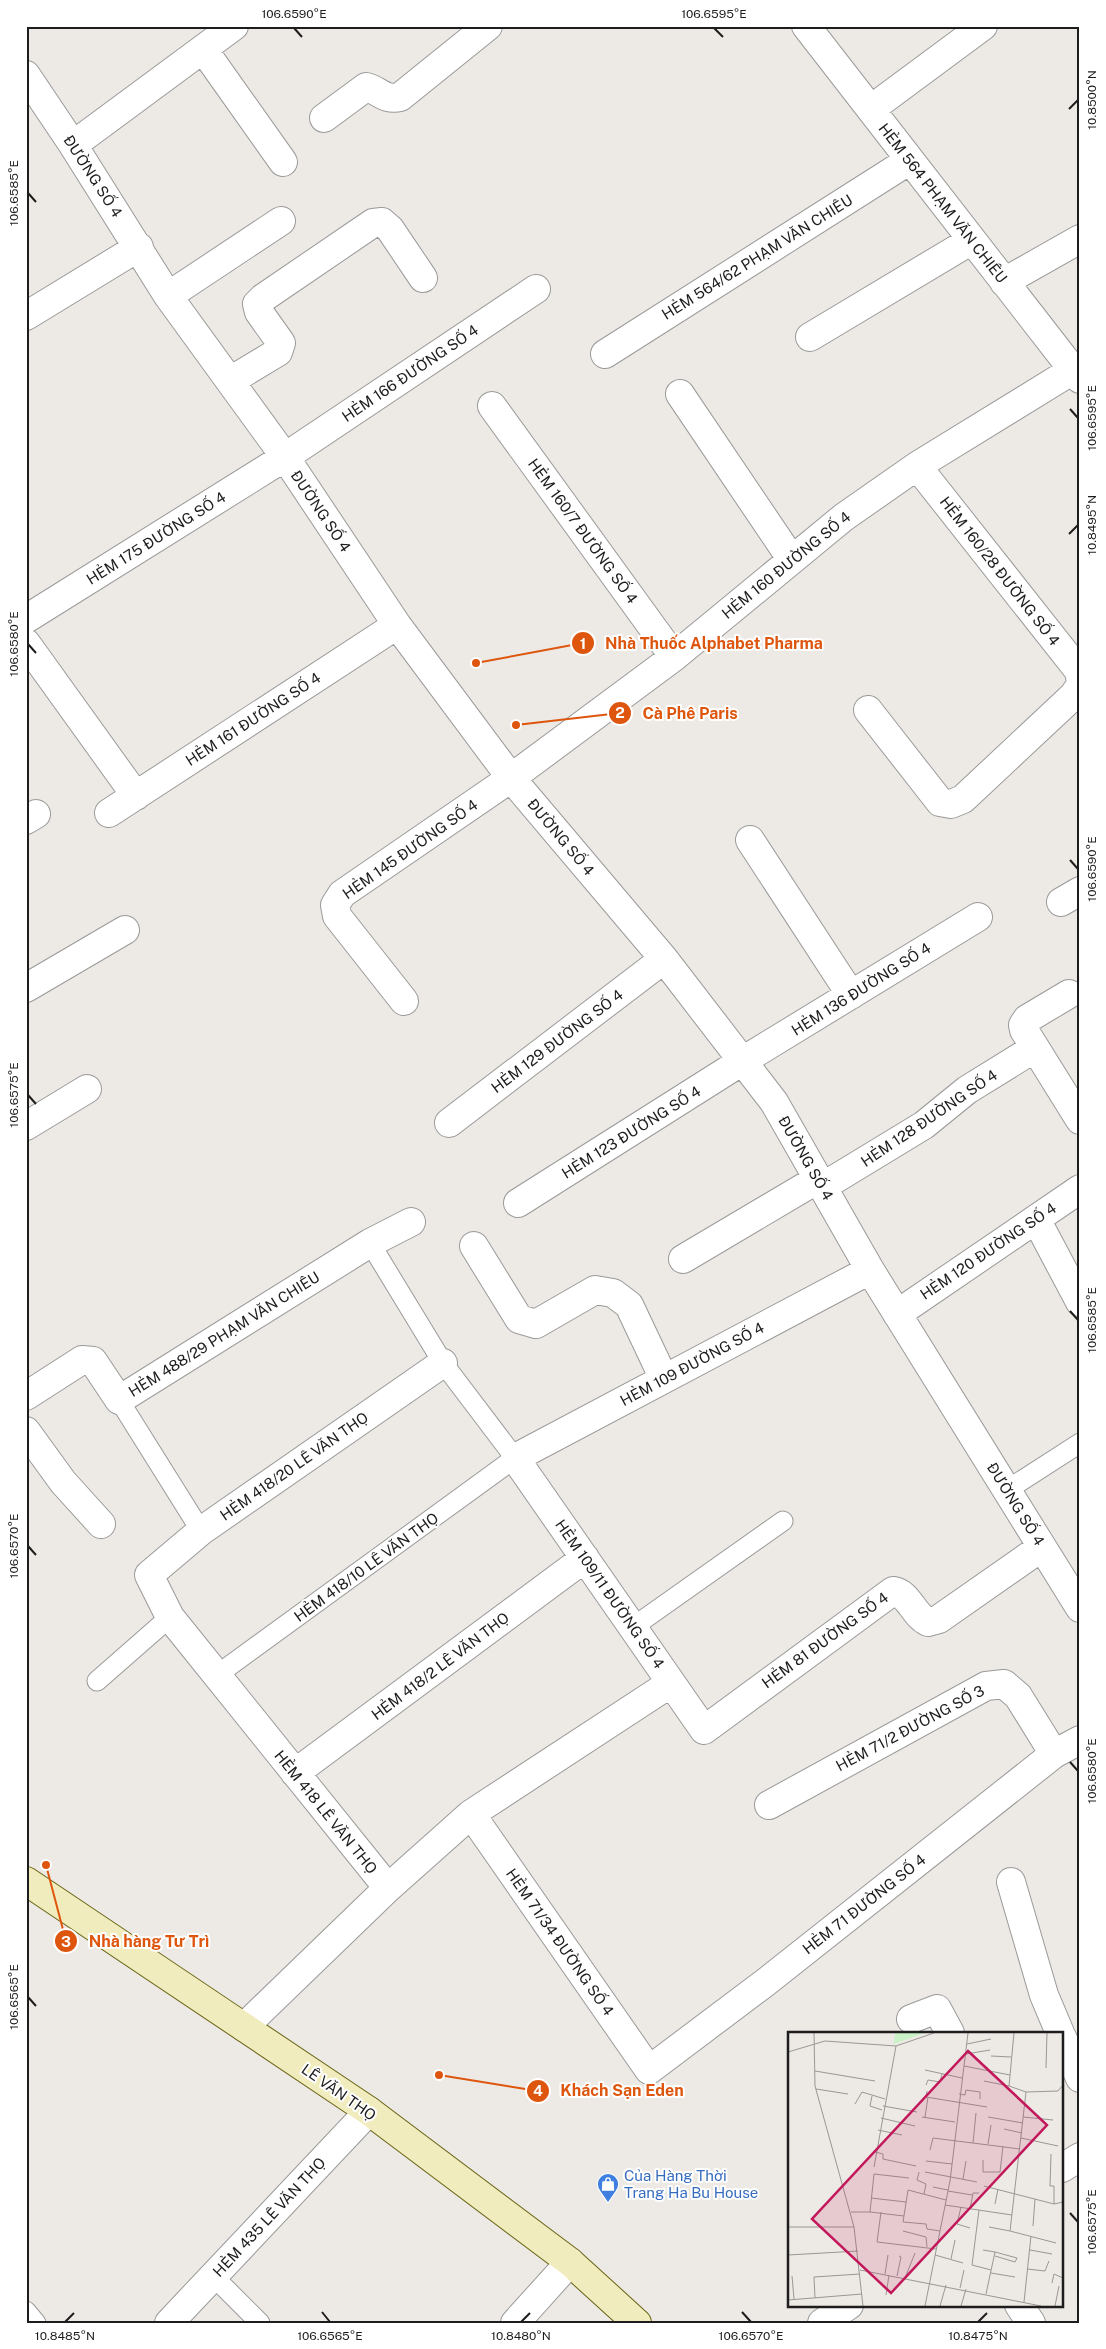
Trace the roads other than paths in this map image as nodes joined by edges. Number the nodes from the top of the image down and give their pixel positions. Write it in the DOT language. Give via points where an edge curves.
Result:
graph roads {
  1 [pos="234,26"];
  2 [pos="488,26"];
  3 [pos="806,26"];
  4 [pos="983,26"];
  5 [pos="203,49"];
  6 [pos="26,75"];
  7 [pos="870,109"];
  8 [pos="324,118"];
  9 [pos="73,145"];
  10 [pos="910,160"];
  11 [pos="282,162"];
  12 [pos="281,221"];
  13 [pos="972,240"];
  14 [pos="1080,240"];
  15 [pos="139,247"];
  16 [pos="423,278"];
  17 [pos="1004,282"];
  18 [pos="536,289"];
  19 [pos="168,296"];
  20 [pos="26,316"];
  21 [pos="810,337"];
  22 [pos="605,354"];
  23 [pos="1077,375"];
  24 [pos="230,381"];
  25 [pos="680,394"];
  26 [pos="492,406"];
  27 [pos="285,457"];
  28 [pos="918,466"];
  29 [pos="792,560"];
  30 [pos="26,619"];
  31 [pos="397,625"];
  32 [pos="26,643"];
  33 [pos="674,656"];
  34 [pos="1080,677"];
  35 [pos="1080,686"];
  36 [pos="868,710"];
  37 [pos="510,778"];
  38 [pos="136,796"];
  39 [pos="109,814"];
  40 [pos="750,840"];
  41 [pos="978,917"];
  42 [pos="125,930"];
  43 [pos="664,959"];
  44 [pos="26,988"];
  45 [pos="1069,994"];
  46 [pos="851,995"];
  47 [pos="404,1001"];
  48 [pos="1035,1048"];
  49 [pos="744,1060"];
  50 [pos="87,1089"];
  51 [pos="1080,1120"];
  52 [pos="449,1123"];
  53 [pos="26,1126"];
  54 [pos="820,1183"];
  55 [pos="1080,1189"];
  56 [pos="518,1203"];
  57 [pos="1036,1219"];
  58 [pos="411,1222"];
  59 [pos="370,1243"];
  60 [pos="474,1246"];
  61 [pos="683,1258"];
  62 [pos="870,1270"];
  63 [pos="1080,1302"];
  64 [pos="897,1314"];
  65 [pos="443,1363"];
  66 [pos="664,1379"];
  67 [pos="26,1396"];
  68 [pos="119,1400"];
  69 [pos="26,1431"];
  70 [pos="1080,1443"];
  71 [pos="515,1458"];
  72 [pos="1007,1490"];
  73 [pos="783,1521"];
  74 [pos="101,1524"];
  75 [pos="201,1531"];
  76 [pos="1042,1547"];
  77 [pos="585,1558"];
  78 [pos="148,1575"];
  79 [pos="1080,1608"];
  80 [pos="170,1617"];
  81 [pos="633,1627"];
  82 [pos="217,1675"];
  83 [pos="97,1681"];
  84 [pos="672,1683"];
  85 [pos="704,1730"];
  86 [pos="1080,1740"];
  87 [pos="1054,1754"];
  88 [pos="295,1773"];
  89 [pos="769,1805"];
  90 [pos="471,1814"];
  91 [pos="1011,1882"];
  92 [pos="30,1888"];
  93 [pos="388,1888"];
  94 [pos="911,2019"];
  95 [pos="244,2027"];
  96 [pos="949,2032"];
  97 [pos="1060,2032"];
  98 [pos="1064,2042"];
  99 [pos="649,2070"];
  100 [pos="1080,2078"];
  101 [pos="369,2111"];
  102 [pos="1080,2157"];
  103 [pos="1064,2167"];
  104 [pos="570,2262"];
  105 [pos="213,2276"];
  106 [pos="848,2306"];
  107 [pos="1020,2306"];
  108 [pos="26,2311"];
  109 [pos="36,2323"];
  110 [pos="169,2323"];
  111 [pos="260,2323"];
  112 [pos="514,2323"];
  113 [pos="638,2323"];
  114 [pos="822,2323"];
  115 [pos="1031,2323"];
  1 -- 5 [label="street"];
  2 -- 8 [label="street" via="400,97 386,98 366,88"];
  3 -- 7 [label="street, HẺM 564 PHẠM VĂN CHIÊU"];
  4 -- 7 [label="street"];
  5 -- 9 [label="street"];
  5 -- 11 [label="street"];
  6 -- 9 [label="street, ĐƯỜNG SỐ 4"];
  7 -- 10 [label="street, HẺM 564 PHẠM VĂN CHIÊU"];
  9 -- 15 [label="street, ĐƯỜNG SỐ 4"];
  10 -- 13 [label="street, HẺM 564 PHẠM VĂN CHIÊU"];
  10 -- 22 [label="street, HẺM 564/62 PHẠM VĂN CHIÊU"];
  12 -- 19 [label="street"];
  13 -- 17 [label="street, HẺM 564 PHẠM VĂN CHIÊU"];
  13 -- 21 [label="street"];
  14 -- 17 [label="street"];
  15 -- 19 [label="street, ĐƯỜNG SỐ 4"];
  15 -- 20 [label="street"];
  16 -- 24 [label="street" via="390,228 382,222 374,223 257,304 281,343 278,352"];
  17 -- 23 [label="street, HẺM 564 PHẠM VĂN CHIÊU"];
  18 -- 27 [label="street, HẺM 166 ĐƯỜNG SỐ 4"];
  19 -- 24 [label="street, ĐƯỜNG SỐ 4"];
  23 -- 28 [label="street, HẺM 160 ĐƯỜNG SỐ 4"];
  24 -- 27 [label="street, ĐƯỜNG SỐ 4"];
  25 -- 29 [label="street"];
  26 -- 33 [label="street, HẺM 160/7 ĐƯỜNG SỐ 4"];
  27 -- 30 [label="street, HẺM 175 ĐƯỜNG SỐ 4"];
  27 -- 31 [label="street, ĐƯỜNG SỐ 4"];
  28 -- 29 [label="street, HẺM 160 ĐƯỜNG SỐ 4" via="844,517"];
  28 -- 34 [label="street, HẺM 160/28 ĐƯỜNG SỐ 4" via="1079,671"];
  29 -- 33 [label="street, HẺM 160 ĐƯỜNG SỐ 4"];
  31 -- 37 [label="street, ĐƯỜNG SỐ 4"];
  31 -- 38 [label="street, HẺM 161 ĐƯỜNG SỐ 4"];
  32 -- 38 [label="street"];
  33 -- 37 [label="street, HẺM 160 ĐƯỜNG SỐ 4"];
  35 -- 36 [label="street" via="963,799 950,804 940,802"];
  37 -- 43 [label="street, ĐƯỜNG SỐ 4"];
  37 -- 47 [label="street, HẺM 145 ĐƯỜNG SỐ 4" via="342,894 335,905 337,916"];
  38 -- 39 [label="street, HẺM 161 ĐƯỜNG SỐ 4"];
  40 -- 46 [label="street"];
  41 -- 46 [label="street, HẺM 136 ĐƯỜNG SỐ 4"];
  42 -- 44 [label="street"];
  43 -- 49 [label="street, ĐƯỜNG SỐ 4"];
  43 -- 52 [label="street, HẺM 129 ĐƯỜNG SỐ 4"];
  45 -- 48 [label="street" via="1023,1024"];
  46 -- 49 [label="street, HẺM 136 ĐƯỜNG SỐ 4"];
  48 -- 51 [label="street"];
  48 -- 54 [label="street, HẺM 128 ĐƯỜNG SỐ 4" via="967,1090 924,1125"];
  49 -- 54 [label="street, ĐƯỜNG SỐ 4" via="774,1102"];
  49 -- 56 [label="street, HẺM 123 ĐƯỜNG SỐ 4"];
  50 -- 53 [label="street"];
  54 -- 61 [label="street, HẺM 128 ĐƯỜNG SỐ 4"];
  54 -- 62 [label="street, ĐƯỜNG SỐ 4"];
  55 -- 57 [label="street, HẺM 120 ĐƯỜNG SỐ 4"];
  57 -- 63 [label="street"];
  57 -- 64 [label="street, HẺM 120 ĐƯỜNG SỐ 4"];
  58 -- 59 [label="street, HẺM 488/29 PHẠM VĂN CHIÊU"];
  59 -- 65 [label="lane"];
  59 -- 68 [label="street, HẺM 488/29 PHẠM VĂN CHIÊU"];
  60 -- 66 [label="street" via="519,1319 536,1324 594,1290 613,1293 629,1305"];
  62 -- 64 [label="street, ĐƯỜNG SỐ 4"];
  62 -- 66 [label="street, HẺM 109 ĐƯỜNG SỐ 4"];
  64 -- 72 [label="street, ĐƯỜNG SỐ 4"];
  65 -- 71 [label="lane"];
  65 -- 75 [label="street, HẺM 418/20 LÊ VĂN THỌ"];
  66 -- 71 [label="street, HẺM 109 ĐƯỜNG SỐ 4"];
  67 -- 68 [label="street, HẺM 488/29 PHẠM VĂN CHIÊU" via="82,1360 94,1362"];
  68 -- 75 [label="lane"];
  69 -- 74 [label="street" via="63,1482"];
  70 -- 72 [label="lane"];
  71 -- 77 [label="street, HẺM 109/11 ĐƯỜNG SỐ 4"];
  71 -- 82 [label="lane, HẺM 418/10 LÊ VĂN THỌ"];
  72 -- 76 [label="street, ĐƯỜNG SỐ 4"];
  73 -- 81 [label="lane"];
  75 -- 78 [label="street, HẺM 418/20 LÊ VĂN THỌ"];
  76 -- 79 [label="street, ĐƯỜNG SỐ 4"];
  76 -- 85 [label="street, HẺM 81 ĐƯỜNG SỐ 4" via="939,1619 928,1622 919,1618 904,1596 894,1591"];
  77 -- 81 [label="street, HẺM 109/11 ĐƯỜNG SỐ 4"];
  77 -- 88 [label="street, HẺM 418/2 LÊ VĂN THỌ"];
  78 -- 80 [label="street, HẺM 418 LÊ VĂN THỌ"];
  80 -- 82 [label="street, HẺM 418 LÊ VĂN THỌ"];
  80 -- 83 [label="lane"];
  81 -- 84 [label="street, HẺM 109/11 ĐƯỜNG SỐ 4"];
  82 -- 88 [label="street, HẺM 418 LÊ VĂN THỌ"];
  84 -- 85 [label="street, HẺM 109/11 ĐƯỜNG SỐ 4"];
  84 -- 90 [label="street"];
  86 -- 87 [label="street, HẺM 71 ĐƯỜNG SỐ 4"];
  87 -- 89 [label="street, HẺM 71/2 ĐƯỜNG SỐ 3" via="1018,1696 1004,1684 986,1686"];
  87 -- 99 [label="street, HẺM 71 ĐƯỜNG SỐ 4" via="766,1982"];
  88 -- 93 [label="street, HẺM 418 LÊ VĂN THỌ"];
  90 -- 93 [label="street"];
  90 -- 99 [label="street, HẺM 71/34 ĐƯỜNG SỐ 4"];
  91 -- 97 [label="street" via="1044,1995"];
  92 -- 95 [label="main road, LÊ VĂN THỌ"];
  93 -- 95 [label="street, HẺM 418 LÊ VĂN THỌ"];
  94 -- 96 [label="street" via="937,2009"];
  95 -- 101 [label="main road, LÊ VĂN THỌ"];
  98 -- 100 [label="street"];
  101 -- 104 [label="main road, LÊ VĂN THỌ"];
  101 -- 105 [label="street, HẺM 435 LÊ VĂN THỌ"];
  102 -- 103 [label="street"];
  104 -- 112 [label="street"];
  104 -- 113 [label="main road, LÊ VĂN THỌ"];
  105 -- 110 [label="street, HẺM 435 LÊ VĂN THỌ"];
  105 -- 111 [label="lane"];
  106 -- 114 [label="street"];
  107 -- 115 [label="street"];
  108 -- 109 [label="lane"];
}
